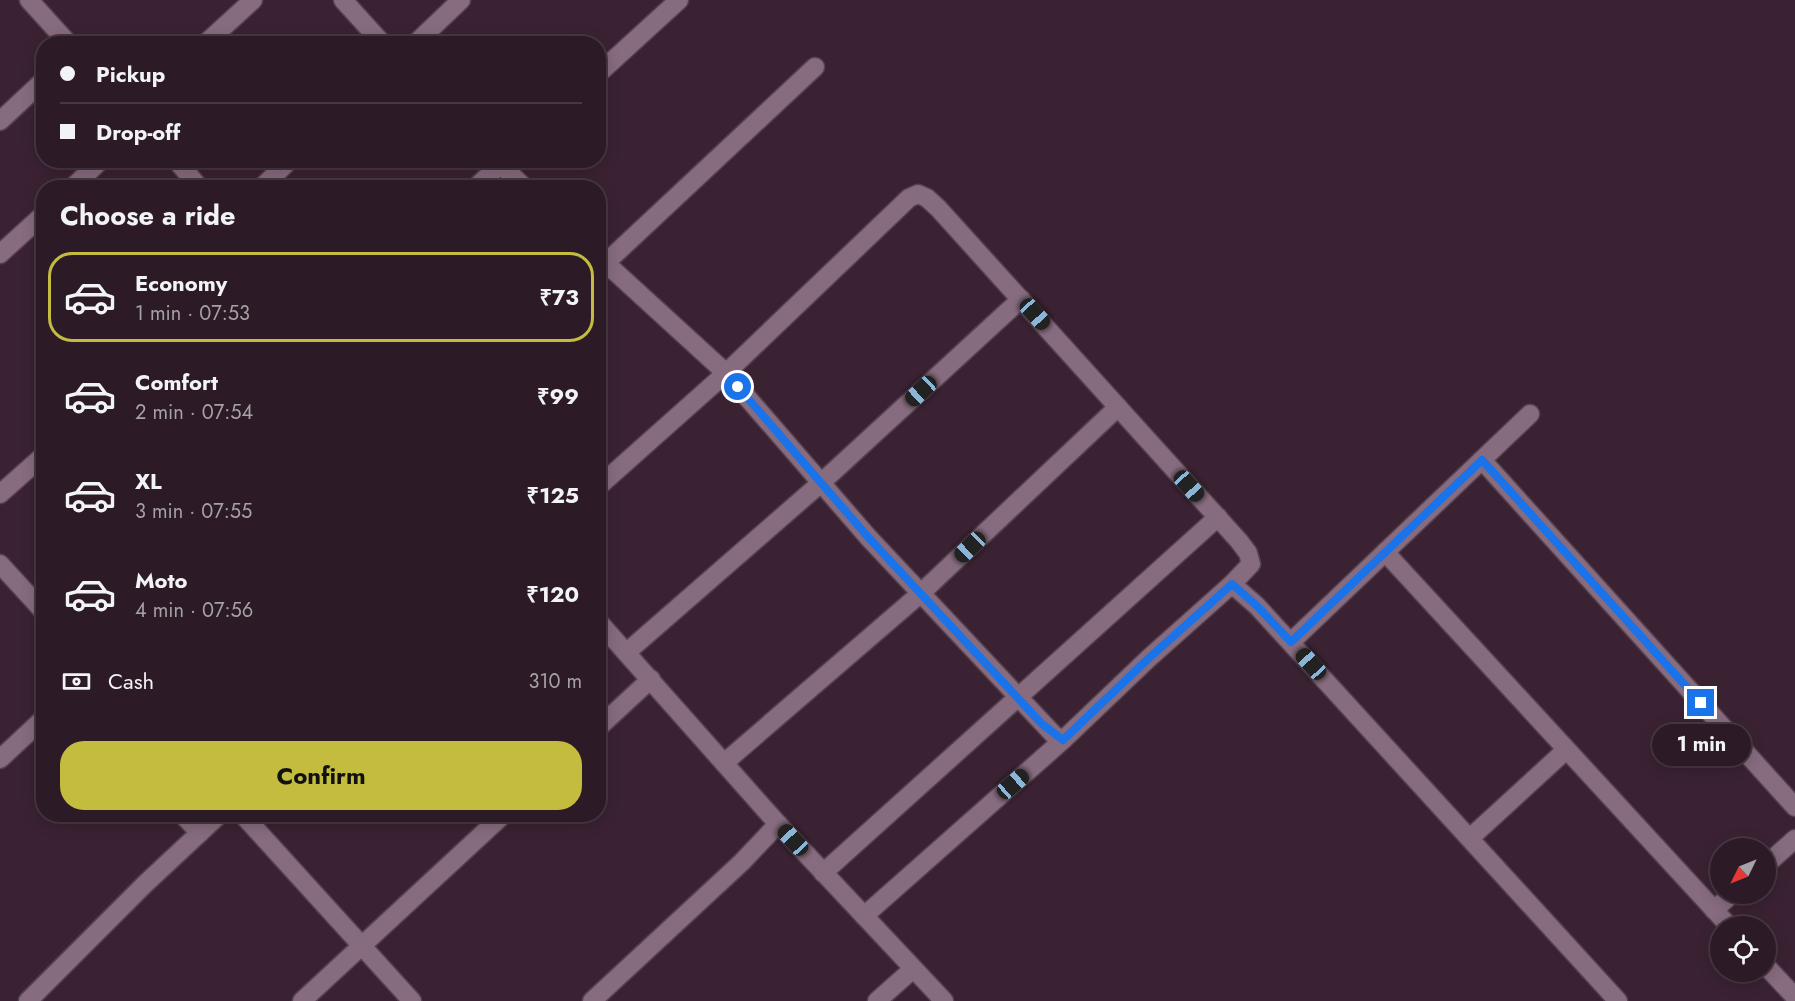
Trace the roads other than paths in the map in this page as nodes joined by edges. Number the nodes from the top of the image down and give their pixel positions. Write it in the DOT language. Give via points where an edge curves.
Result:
graph roads {
  1 [pos="29,0"];
  2 [pos="253,0"];
  3 [pos="343,0"];
  4 [pos="461,0"];
  5 [pos="680,0"];
  6 [pos="62,36"];
  7 [pos="214,36"];
  8 [pos="376,36"];
  9 [pos="423,36"];
  10 [pos="606,67"];
  11 [pos="815,67"];
  12 [pos="36,87"];
  13 [pos="0,121"];
  14 [pos="92,168"];
  15 [pos="183,168"];
  16 [pos="282,168"];
  17 [pos="494,168"];
  18 [pos="506,168"];
  19 [pos="80,180"];
  20 [pos="193,180"];
  21 [pos="269,180"];
  22 [pos="483,180"];
  23 [pos="517,180"];
  24 [pos="36,221"];
  25 [pos="0,254"];
  26 [pos="606,258"];
  27 [pos="606,267"];
  28 [pos="1021,299"];
  29 [pos="726,373"];
  30 [pos="1118,407"];
  31 [pos="1530,414"];
  32 [pos="1482,460"];
  33 [pos="36,462"];
  34 [pos="606,480"];
  35 [pos="822,482"];
  36 [pos="0,494"];
  37 [pos="1218,518"];
  38 [pos="1385,552"];
  39 [pos="0,564"];
  40 [pos="1232,584"];
  41 [pos="920,594"];
  42 [pos="36,603"];
  43 [pos="606,630"];
  44 [pos="1291,642"];
  45 [pos="627,652"];
  46 [pos="651,679"];
  47 [pos="1019,698"];
  48 [pos="606,721"];
  49 [pos="36,725"];
  50 [pos="1063,740"];
  51 [pos="1566,750"];
  52 [pos="0,759"];
  53 [pos="724,763"];
  54 [pos="1795,807"];
  55 [pos="190,822"];
  56 [pos="212,822"];
  57 [pos="249,822"];
  58 [pos="495,822"];
  59 [pos="778,824"];
  60 [pos="200,833"];
  61 [pos="1470,838"];
  62 [pos="1795,839"];
  63 [pos="1776,856"];
  64 [pos="823,873"];
  65 [pos="1721,904"];
  66 [pos="1714,910"];
  67 [pos="864,916"];
  68 [pos="1720,916"];
  69 [pos="363,945"];
  70 [pos="913,969"];
  71 [pos="1776,977"];
  72 [pos="1795,997"];
  73 [pos="28,1001"];
  74 [pos="302,1001"];
  75 [pos="412,1001"];
  76 [pos="592,1001"];
  77 [pos="877,1001"];
  78 [pos="944,1001"];
  79 [pos="1618,1001"];
  1 -- 6 [label="street"];
  2 -- 7 [label="street"];
  3 -- 8 [label="street"];
  4 -- 9 [label="street"];
  5 -- 10 [label="street"];
  11 -- 26 [label="street"];
  12 -- 13 [label="street"];
  14 -- 19 [label="street"];
  15 -- 20 [label="street"];
  16 -- 21 [label="street"];
  17 -- 22 [label="street"];
  18 -- 23 [label="street"];
  24 -- 25 [label="street"];
  27 -- 29 [label="street"];
  28 -- 29 [label="street" via="938,208 918,194 909,198"];
  28 -- 30 [label="street"];
  28 -- 35 [label="street"];
  29 -- 34 [label="street"];
  29 -- 35 [label="street"];
  30 -- 37 [label="street"];
  30 -- 41 [label="street"];
  31 -- 32 [label="street"];
  32 -- 38 [label="street"];
  32 -- 54 [label="street"];
  33 -- 36 [label="street"];
  35 -- 41 [label="street"];
  35 -- 45 [label="street"];
  37 -- 40 [label="street" via="1248,553 1251,564"];
  37 -- 47 [label="street"];
  38 -- 44 [label="street"];
  38 -- 51 [label="street"];
  39 -- 42 [label="street"];
  40 -- 44 [label="street"];
  40 -- 50 [label="street"];
  41 -- 47 [label="street"];
  41 -- 53 [label="street"];
  43 -- 45 [label="street"];
  44 -- 61 [label="street"];
  45 -- 46 [label="street"];
  46 -- 48 [label="street"];
  46 -- 53 [label="street"];
  47 -- 50 [label="street" via="1048,730"];
  47 -- 64 [label="street"];
  49 -- 52 [label="street"];
  50 -- 67 [label="street"];
  51 -- 61 [label="street"];
  51 -- 66 [label="street"];
  53 -- 59 [label="street"];
  55 -- 60 [label="street"];
  56 -- 60 [label="street"];
  57 -- 69 [label="street"];
  58 -- 69 [label="street"];
  59 -- 64 [label="street"];
  59 -- 76 [label="street"];
  60 -- 73 [label="street"];
  61 -- 79 [label="street"];
  62 -- 63 [label="street"];
  64 -- 67 [label="street"];
  65 -- 66 [label="street"];
  66 -- 68 [label="street"];
  67 -- 70 [label="street"];
  69 -- 74 [label="street"];
  69 -- 75 [label="street"];
  70 -- 77 [label="street"];
  70 -- 78 [label="street"];
  71 -- 72 [label="street"];
}
